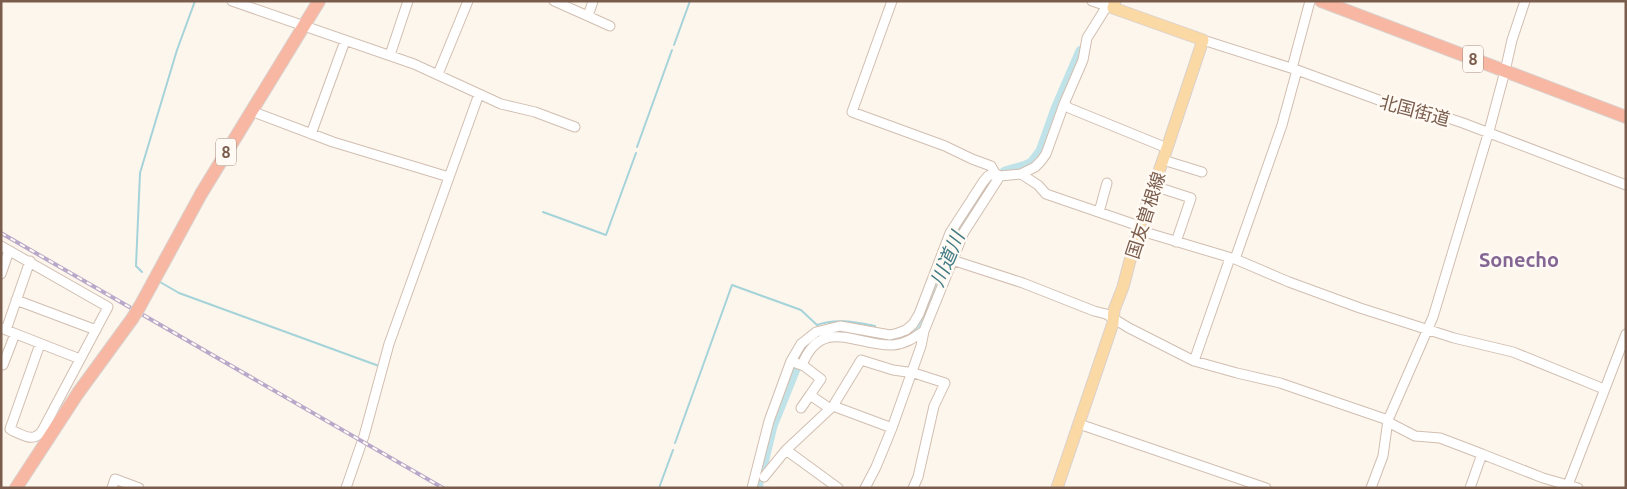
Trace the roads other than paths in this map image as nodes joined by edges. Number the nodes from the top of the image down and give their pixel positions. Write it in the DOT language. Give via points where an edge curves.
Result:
graph roads {
  1 [pos="232,1"];
  2 [pos="319,1"];
  3 [pos="408,1"];
  4 [pos="468,1"];
  5 [pos="554,1"];
  6 [pos="593,1"];
  7 [pos="892,1"];
  8 [pos="1092,1"];
  9 [pos="1310,1"];
  10 [pos="1321,1"];
  11 [pos="1525,1"];
  12 [pos="1112,5"];
  13 [pos="588,16"];
  14 [pos="303,26"];
  15 [pos="610,26"];
  16 [pos="1203,40"];
  17 [pos="345,41"];
  18 [pos="390,56"];
  19 [pos="1294,69"];
  20 [pos="1505,71"];
  21 [pos="438,74"];
  22 [pos="479,94"];
  23 [pos="1064,104"];
  24 [pos="251,111"];
  25 [pos="1626,116"];
  26 [pos="575,127"];
  27 [pos="1489,131"];
  28 [pos="311,134"];
  29 [pos="1167,148"];
  30 [pos="1163,160"];
  31 [pos="1202,172"];
  32 [pos="1021,174"];
  33 [pos="998,175"];
  34 [pos="449,177"];
  35 [pos="1107,183"];
  36 [pos="1626,185"];
  37 [pos="1154,186"];
  38 [pos="1099,212"];
  39 [pos="1139,228"];
  40 [pos="1176,242"];
  41 [pos="5,248"];
  42 [pos="1233,258"];
  43 [pos="952,260"];
  44 [pos="30,261"];
  45 [pos="1,274"];
  46 [pos="16,300"];
  47 [pos="1113,317"];
  48 [pos="4,329"];
  49 [pos="1428,329"];
  50 [pos="96,330"];
  51 [pos="924,331"];
  52 [pos="15,334"];
  53 [pos="1626,334"];
  54 [pos="40,344"];
  55 [pos="80,359"];
  56 [pos="1194,361"];
  57 [pos="797,363"];
  58 [pos="3,365"];
  59 [pos="911,373"];
  60 [pos="1604,389"];
  61 [pos="810,395"];
  62 [pos="831,407"];
  63 [pos="801,408"];
  64 [pos="1388,421"];
  65 [pos="1079,424"];
  66 [pos="892,428"];
  67 [pos="786,450"];
  68 [pos="1482,454"];
  69 [pos="30,464"];
  70 [pos="760,476"];
  71 [pos="1568,485"];
  72 [pos="10,488"];
  73 [pos="16,488"];
  74 [pos="112,488"];
  75 [pos="140,488"];
  76 [pos="346,488"];
  77 [pos="752,488"];
  78 [pos="765,488"];
  79 [pos="838,488"];
  80 [pos="864,488"];
  81 [pos="913,488"];
  82 [pos="1057,488"];
  83 [pos="1266,488"];
  84 [pos="1371,488"];
  85 [pos="1470,488"];
  86 [pos="1578,488"];
  1 -- 14 [label="street"];
  2 -- 14 [label="highway, 8"];
  3 -- 18 [label="street"];
  4 -- 21 [label="street"];
  5 -- 13 [label="street"];
  6 -- 13 [label="street"];
  7 -- 33 [label="street" via="852,112 945,146 991,166"];
  8 -- 12 [label="street"];
  9 -- 19 [label="street"];
  10 -- 20 [label="highway, 8"];
  11 -- 20 [label="street"];
  12 -- 16 [label="main road"];
  12 -- 23 [label="street" via="1087,38 1083,60"];
  13 -- 15 [label="street"];
  14 -- 17 [label="street"];
  14 -- 24 [label="highway, 8"];
  16 -- 19 [label="street, 北国街道"];
  16 -- 29 [label="main road, 国友曽根線"];
  17 -- 18 [label="street"];
  17 -- 28 [label="street"];
  18 -- 21 [label="street"];
  19 -- 27 [label="street, 北国街道" via="1414,113 1445,117"];
  19 -- 42 [label="street" via="1282,125"];
  20 -- 25 [label="highway, 8"];
  20 -- 27 [label="street"];
  21 -- 22 [label="street"];
  22 -- 26 [label="street"];
  22 -- 34 [label="street"];
  23 -- 29 [label="street"];
  23 -- 32 [label="street" via="1046,154 1038,164"];
  24 -- 28 [label="street"];
  24 -- 69 [label="highway, 8, bridge" via="132,319"];
  27 -- 36 [label="street, 北国街道"];
  27 -- 49 [label="street"];
  28 -- 34 [label="street"];
  29 -- 30 [label="main road, 国友曽根線"];
  30 -- 31 [label="street"];
  30 -- 37 [label="main road, 国友曽根線"];
  32 -- 33 [label="street"];
  32 -- 38 [label="street" via="1046,194"];
  33 -- 43 [label="street" via="964,232"];
  33 -- 57 [label="street" via="988,176 953,228 920,314 913,324 890,335 840,326 822,330 801,344"];
  34 -- 76 [label="street" via="389,344"];
  35 -- 38 [label="street"];
  37 -- 39 [label="main road, 国友曽根線"];
  37 -- 40 [label="street" via="1191,198"];
  38 -- 39 [label="street"];
  39 -- 40 [label="street"];
  39 -- 47 [label="main road, 国友曽根線"];
  40 -- 42 [label="street"];
  41 -- 44 [label="street"];
  41 -- 45 [label="street"];
  42 -- 49 [label="street" via="1351,305"];
  42 -- 56 [label="street"];
  43 -- 47 [label="street"];
  43 -- 51 [label="street"];
  44 -- 46 [label="street"];
  44 -- 50 [label="street" via="108,307"];
  46 -- 48 [label="street"];
  46 -- 50 [label="street"];
  47 -- 56 [label="street"];
  47 -- 65 [label="main road, 国友曽根線"];
  48 -- 52 [label="street"];
  49 -- 60 [label="street" via="1513,352"];
  49 -- 64 [label="street"];
  50 -- 55 [label="street"];
  51 -- 57 [label="street" via="910,340 891,345 842,336 828,338"];
  51 -- 59 [label="street"];
  52 -- 54 [label="street"];
  52 -- 58 [label="street"];
  53 -- 60 [label="street"];
  54 -- 55 [label="street"];
  54 -- 55 [label="street" via="10,429 13,431 30,437 38,436"];
  56 -- 64 [label="street" via="1280,383"];
  57 -- 61 [label="street" via="821,379"];
  57 -- 70 [label="street" via="769,421"];
  59 -- 62 [label="street" via="861,360"];
  59 -- 66 [label="street"];
  59 -- 81 [label="street" via="945,383 934,406"];
  60 -- 71 [label="street"];
  61 -- 62 [label="street"];
  61 -- 63 [label="street"];
  62 -- 66 [label="street"];
  62 -- 67 [label="street"];
  64 -- 68 [label="street" via="1415,436 1440,438"];
  64 -- 84 [label="street" via="1383,456"];
  65 -- 82 [label="main road, 国友曽根線"];
  65 -- 83 [label="street"];
  66 -- 80 [label="street"];
  67 -- 70 [label="street"];
  67 -- 79 [label="street"];
  68 -- 71 [label="street"];
  68 -- 85 [label="street"];
  69 -- 72 [label="highway, 8"];
  69 -- 73 [label="highway, 8"];
  70 -- 77 [label="street"];
  70 -- 78 [label="street"];
  71 -- 86 [label="street"];
  74 -- 75 [label="street" via="116,479"];
}
